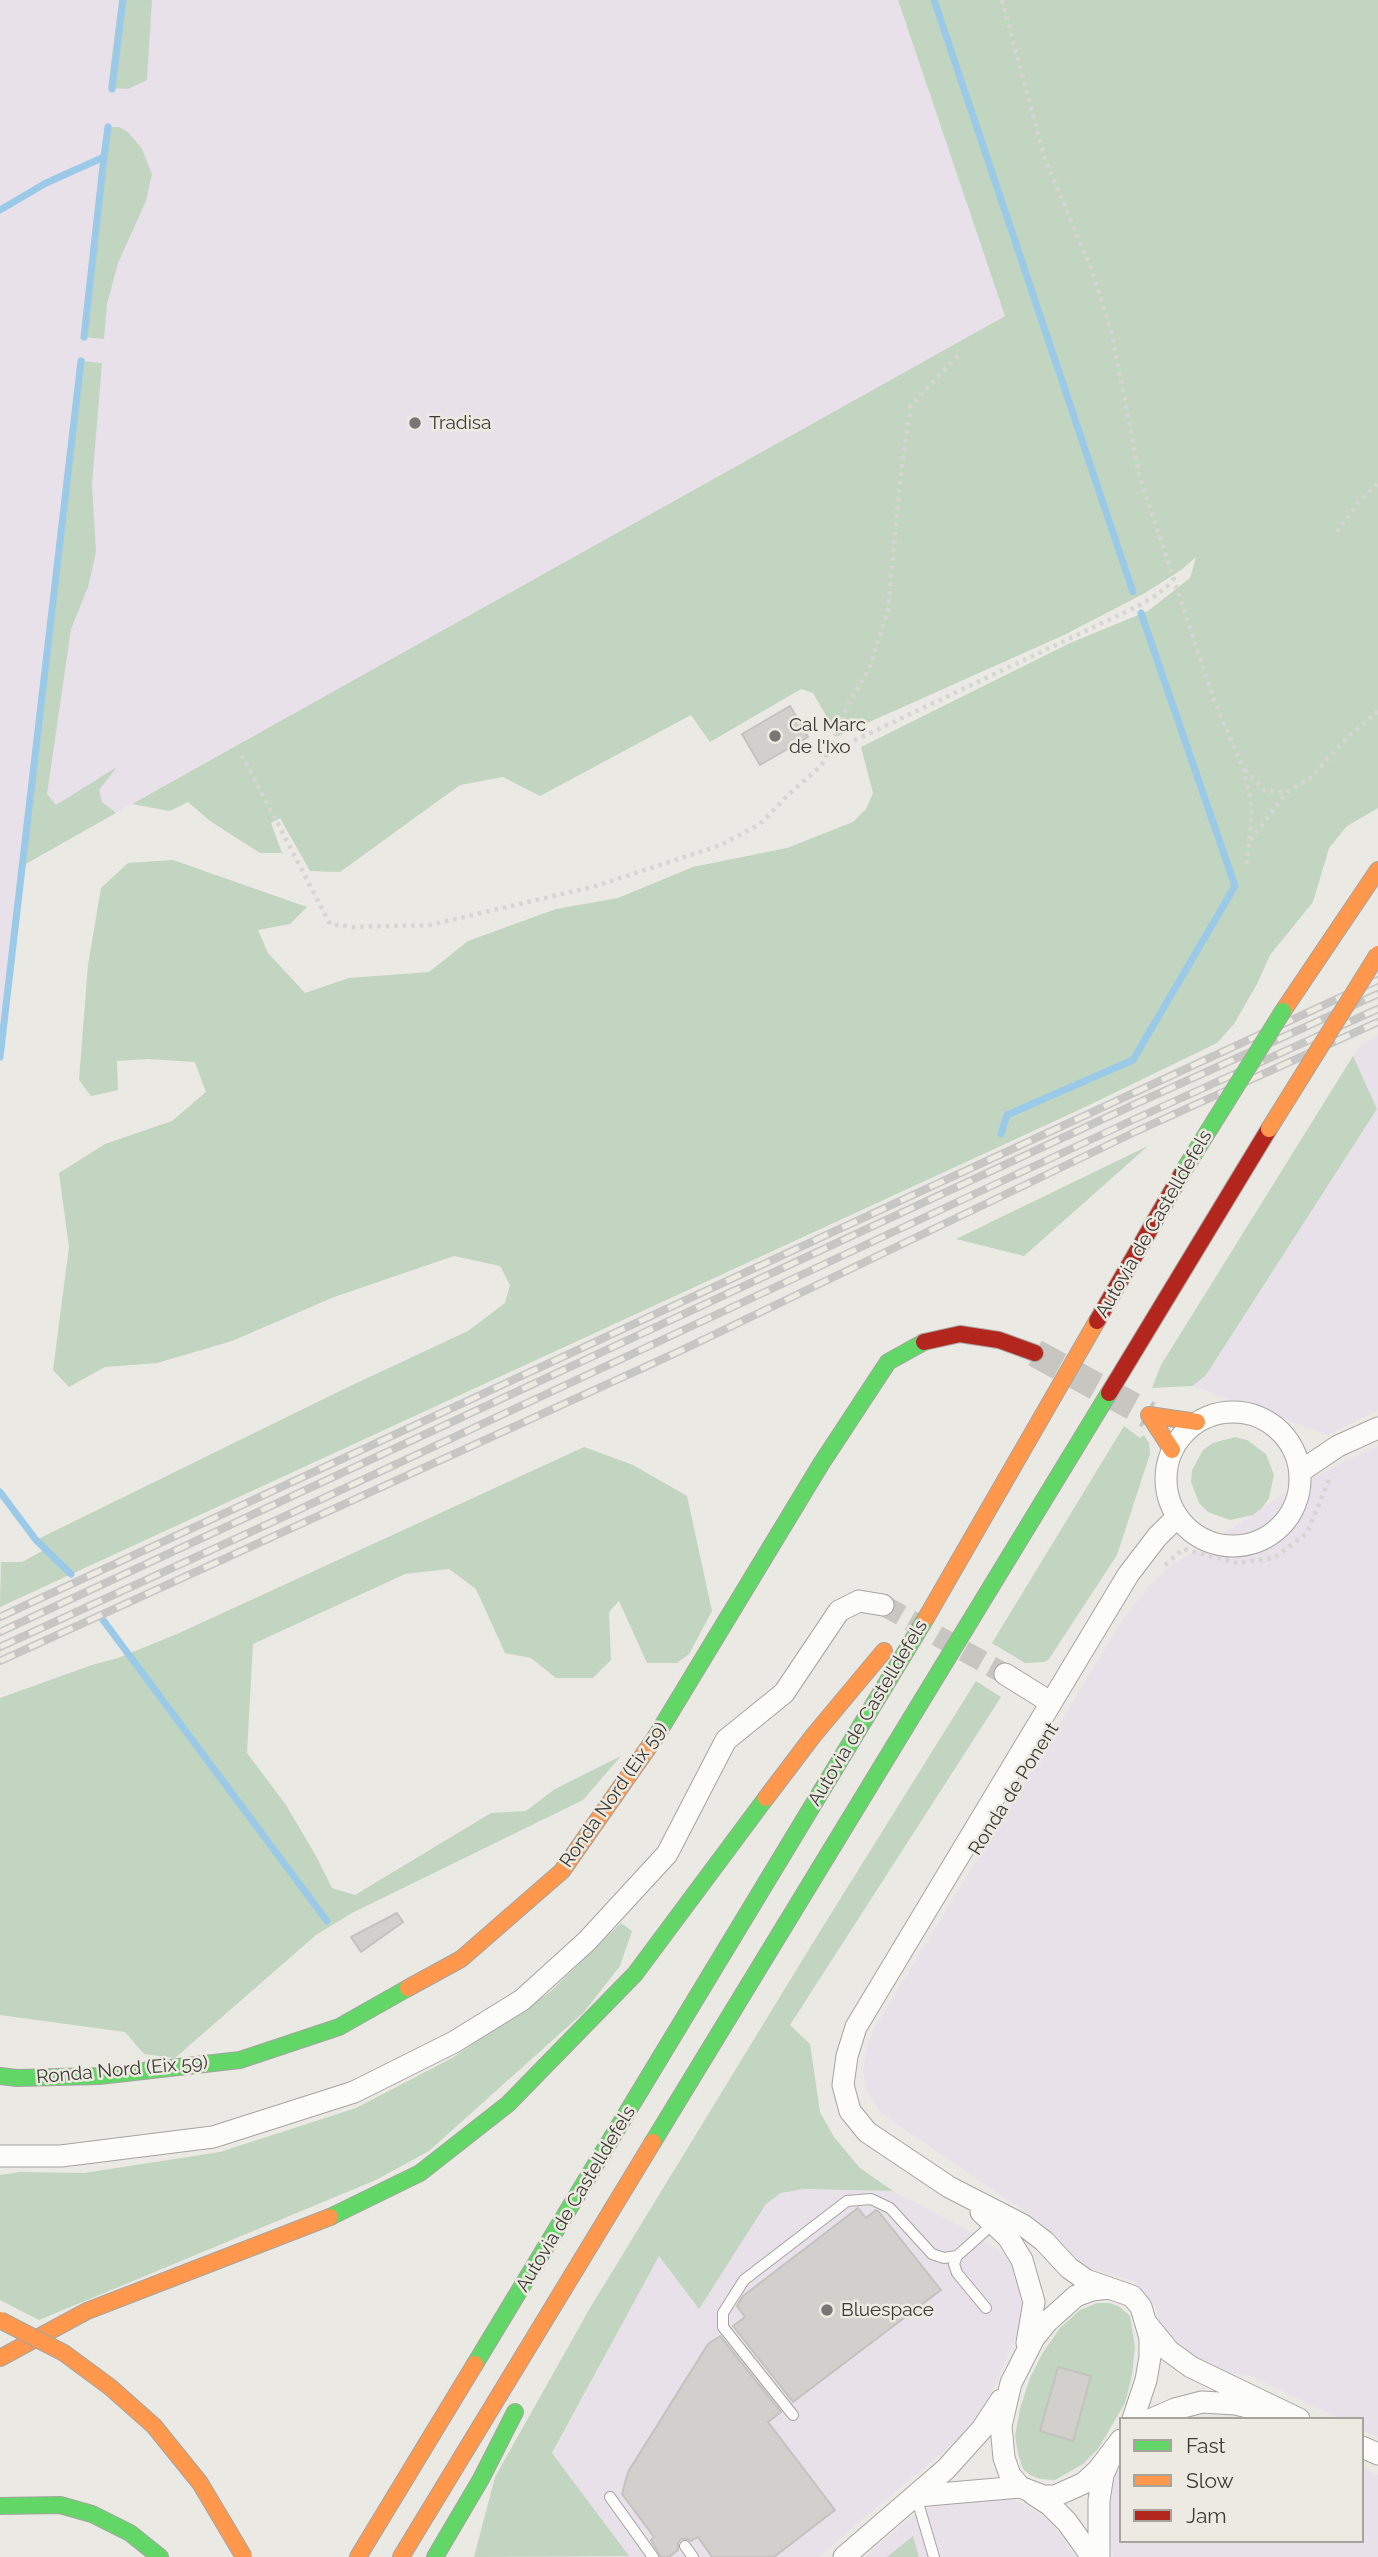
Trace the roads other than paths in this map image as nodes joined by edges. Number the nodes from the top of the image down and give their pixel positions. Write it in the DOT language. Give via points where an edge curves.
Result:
graph roads {
  1 [pos="1378,870"];
  2 [pos="1378,954"];
  3 [pos="1035,1353"];
  4 [pos="1197,1422"];
  5 [pos="1378,1427"];
  6 [pos="1290,1444"];
  7 [pos="1338,1446"];
  8 [pos="1172,1450"];
  9 [pos="1301,1471"];
  10 [pos="1177,1517"];
  11 [pos="961,1559"];
  12 [pos="883,1605"];
  13 [pos="1005,1674"];
  14 [pos="1051,1702"];
  15 [pos="0,2076"];
  16 [pos="0,2156"];
  17 [pos="949,2187"];
  18 [pos="624,2192"];
  19 [pos="994,2223"];
  20 [pos="957,2256"];
  21 [pos="1109,2288"];
  22 [pos="986,2308"];
  23 [pos="0,2320"];
  24 [pos="1147,2324"];
  25 [pos="551,2342"];
  26 [pos="0,2358"];
  27 [pos="1023,2358"];
  28 [pos="1011,2383"];
  29 [pos="522,2400"];
  30 [pos="793,2415"];
  31 [pos="1134,2417"];
  32 [pos="1157,2417"];
  33 [pos="1285,2417"];
  34 [pos="1295,2417"];
  35 [pos="1119,2443"];
  36 [pos="481,2479"];
  37 [pos="1026,2490"];
  38 [pos="916,2496"];
  39 [pos="610,2497"];
  40 [pos="0,2506"];
  41 [pos="685,2546"];
  42 [pos="458,2550"];
  43 [pos="160,2557"];
  44 [pos="244,2557"];
  45 [pos="358,2557"];
  46 [pos="401,2557"];
  47 [pos="435,2557"];
  48 [pos="653,2557"];
  49 [pos="693,2557"];
  50 [pos="844,2557"];
  51 [pos="934,2557"];
  52 [pos="1091,2557"];
  53 [pos="1099,2557"];
  1 -- 11 [label="main road, Autovia de Castelldefels, bridge" via="1184,1170"];
  2 -- 18 [label="main road, Autovia de Castelldefels, bridge"];
  3 -- 15 [label="main road, Ronda Nord (Eix 59)" via="999,1340 960,1334 928,1339 888,1362 656,1737 562,1871 461,1959 339,2027 240,2060 99,2076"];
  4 -- 6 [label="street" via="1218,1413 1241,1412 1262,1418"];
  4 -- 8 [label="street"];
  4 -- 8 [label="main road" via="1149,1415"];
  5 -- 7 [label="street"];
  6 -- 7 [label="street"];
  6 -- 9 [label="street"];
  7 -- 9 [label="street"];
  8 -- 10 [label="street" via="1166,1484"];
  9 -- 10 [label="street" via="1297,1504 1286,1522 1251,1544 1210,1542 1191,1532"];
  10 -- 14 [label="street, Ronda de Ponent" via="1128,1576"];
  11 -- 26 [label="main road" via="813,1736 635,1974 508,2104 420,2173 327,2218 87,2311"];
  11 -- 45 [label="main road, Autovia de Castelldefels"];
  12 -- 16 [label="street" via="859,1601 839,1611 784,1693 726,1740 667,1854 587,1941 522,2000 454,2042 354,2092 213,2137 61,2156"];
  13 -- 14 [label="street"];
  14 -- 17 [label="street, Ronda de Ponent" via="856,2027 847,2056 843,2085 850,2111 867,2132"];
  17 -- 19 [label="street"];
  17 -- 21 [label="street" via="1023,2225 1069,2268"];
  18 -- 25 [label="main road"];
  18 -- 46 [label="main road, Autovia de Castelldefels"];
  19 -- 20 [label="lane"];
  19 -- 27 [label="street" via="1022,2260 1030,2283 1034,2302"];
  20 -- 22 [label="lane" via="957,2273"];
  20 -- 30 [label="lane" via="932,2254 890,2208 871,2199 847,2201 744,2280 723,2313 723,2327"];
  21 -- 24 [label="street" via="1132,2296"];
  21 -- 27 [label="street" via="1092,2290 1064,2304"];
  23 -- 44 [label="main road, bridge" via="64,2353 154,2426 200,2483"];
  24 -- 31 [label="street" via="1150,2357"];
  24 -- 34 [label="street" via="1169,2351 1191,2367"];
  27 -- 28 [label="street"];
  28 -- 37 [label="street" via="1002,2443 1010,2475"];
  28 -- 38 [label="street" via="982,2429"];
  29 -- 36 [label="main road"];
  32 -- 33 [label="street" via="1202,2402 1236,2404"];
  35 -- 37 [label="street" via="1091,2476 1070,2491 1055,2496"];
  35 -- 53 [label="street" via="1103,2475"];
  36 -- 42 [label="main road"];
  36 -- 47 [label="main road"];
  37 -- 38 [label="street"];
  37 -- 52 [label="street" via="1067,2522"];
  38 -- 50 [label="street"];
  38 -- 51 [label="lane"];
  39 -- 48 [label="lane"];
  40 -- 43 [label="main road" via="60,2505 92,2514 130,2533"];
  41 -- 49 [label="lane"];
}
